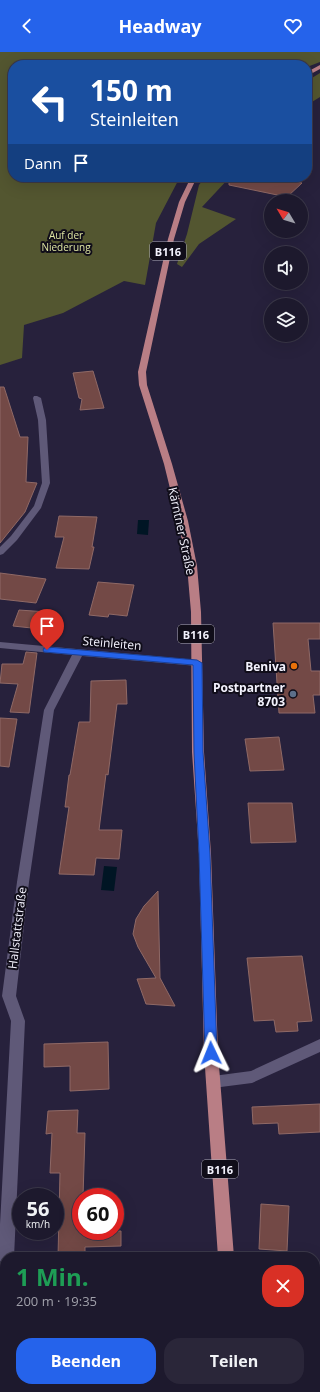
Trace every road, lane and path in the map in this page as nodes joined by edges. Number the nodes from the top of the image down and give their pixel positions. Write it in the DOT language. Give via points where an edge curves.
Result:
graph roads {
  1 [pos="192,182"];
  2 [pos="37,398"];
  3 [pos="0,552"];
  4 [pos="0,645"];
  5 [pos="78,653"];
  6 [pos="197,663"];
  7 [pos="320,1045"];
  8 [pos="213,1082"];
  9 [pos="6,1252"];
  10 [pos="226,1252"];
  1 -- 6 [label="main road, Kärntner Straße / B116" via="176,220 142,372 146,398 168,464 192,566"];
  2 -- 3 [label="street" via="42,420 46,483 38,506"];
  4 -- 5 [label="street, Steinleiten"];
  5 -- 6 [label="street, Steinleiten"];
  5 -- 9 [label="street, Hallstattstraße" via="49,710 9,996 18,1021"];
  6 -- 8 [label="main road, Kärntner Straße / B116" via="198,752"];
  7 -- 8 [label="street" via="252,1077"];
  8 -- 10 [label="main road, Kärntner Straße / B116"];
}
